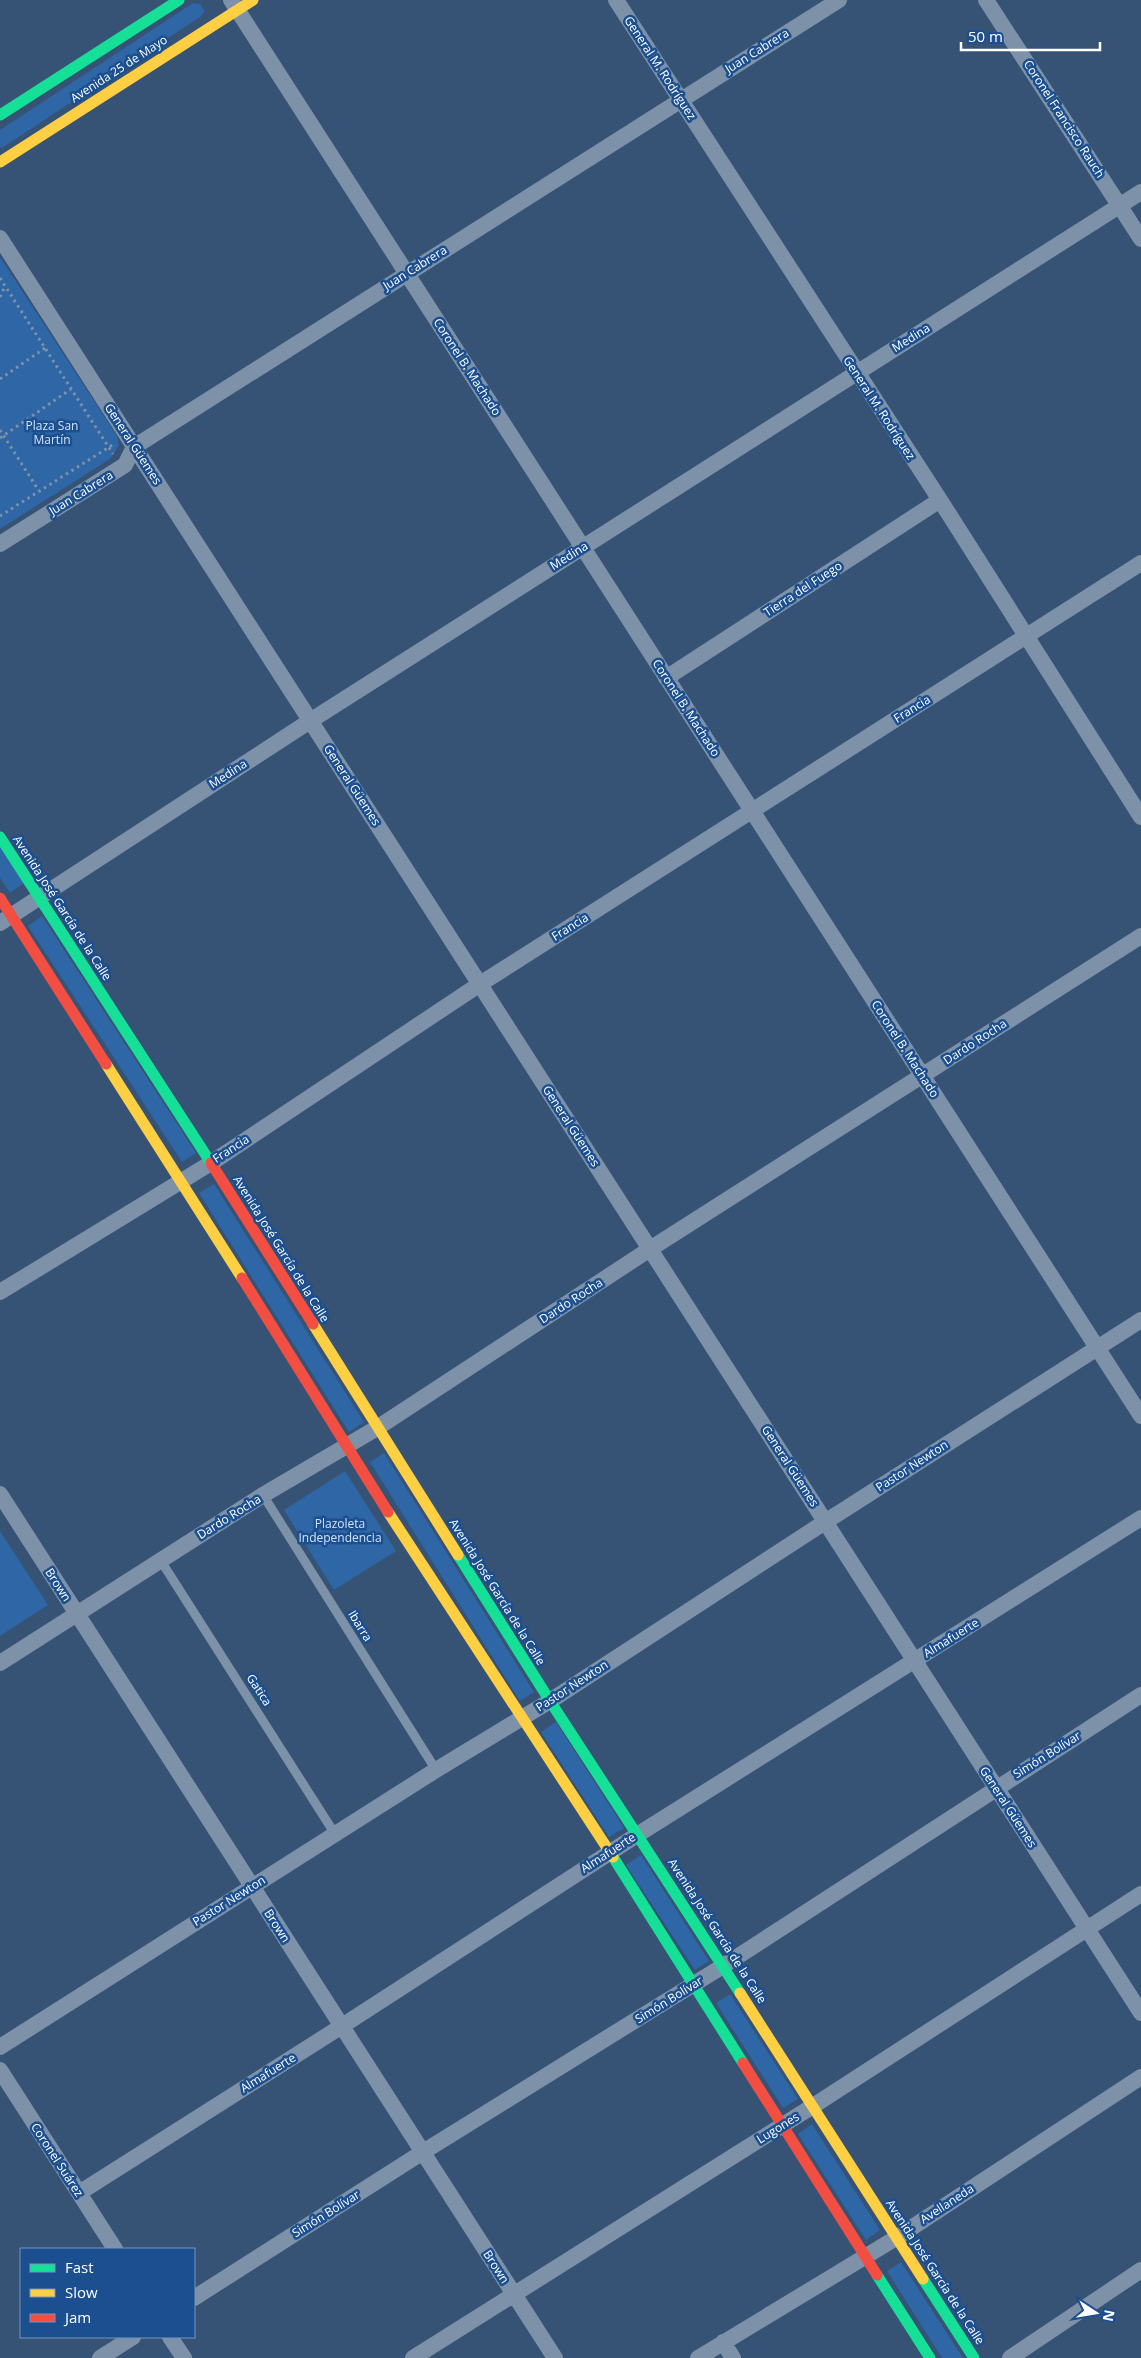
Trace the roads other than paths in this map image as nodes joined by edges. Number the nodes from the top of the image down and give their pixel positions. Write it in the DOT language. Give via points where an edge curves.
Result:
graph roads {
  1 [pos="179,0"];
  2 [pos="253,0"];
  3 [pos="616,0"];
  4 [pos="839,0"];
  5 [pos="986,0"];
  6 [pos="234,5"];
  7 [pos="680,99"];
  8 [pos="0,115"];
  9 [pos="0,162"];
  10 [pos="1141,192"];
  11 [pos="1120,205"];
  12 [pos="0,238"];
  13 [pos="1141,239"];
  14 [pos="406,273"];
  15 [pos="856,373"];
  16 [pos="131,441"];
  17 [pos="940,500"];
  18 [pos="0,544"];
  19 [pos="583,547"];
  20 [pos="1141,563"];
  21 [pos="1025,637"];
  22 [pos="666,678"];
  23 [pos="310,721"];
  24 [pos="752,811"];
  25 [pos="1141,817"];
  26 [pos="0,837"];
  27 [pos="0,898"];
  28 [pos="38,898"];
  29 [pos="6,920"];
  30 [pos="1141,936"];
  31 [pos="480,984"];
  32 [pos="922,1076"];
  33 [pos="211,1162"];
  34 [pos="181,1180"];
  35 [pos="650,1249"];
  36 [pos="0,1292"];
  37 [pos="1141,1320"];
  38 [pos="1097,1348"];
  39 [pos="1141,1416"];
  40 [pos="377,1428"];
  41 [pos="346,1447"];
  42 [pos="0,1494"];
  43 [pos="263,1496"];
  44 [pos="1141,1518"];
  45 [pos="825,1522"];
  46 [pos="161,1561"];
  47 [pos="77,1614"];
  48 [pos="915,1661"];
  49 [pos="0,1663"];
  50 [pos="1141,1695"];
  51 [pos="550,1701"];
  52 [pos="522,1719"];
  53 [pos="436,1770"];
  54 [pos="996,1787"];
  55 [pos="335,1834"];
  56 [pos="637,1835"];
  57 [pos="610,1852"];
  58 [pos="252,1887"];
  59 [pos="1141,1894"];
  60 [pos="1087,1929"];
  61 [pos="724,1966"];
  62 [pos="694,1984"];
  63 [pos="1141,2013"];
  64 [pos="342,2026"];
  65 [pos="0,2047"];
  66 [pos="0,2070"];
  67 [pos="1141,2077"];
  68 [pos="813,2106"];
  69 [pos="783,2125"];
  70 [pos="423,2152"];
  71 [pos="79,2193"];
  72 [pos="896,2238"];
  73 [pos="113,2248"];
  74 [pos="866,2256"];
  75 [pos="1141,2270"];
  76 [pos="514,2295"];
  77 [pos="195,2297"];
  78 [pos="131,2338"];
  79 [pos="171,2338"];
  80 [pos="723,2342"];
  81 [pos="100,2358"];
  82 [pos="184,2358"];
  83 [pos="413,2358"];
  84 [pos="555,2358"];
  85 [pos="698,2358"];
  86 [pos="733,2358"];
  87 [pos="930,2358"];
  88 [pos="974,2358"];
  89 [pos="1010,2358"];
  1 -- 8 [label="main road, Avenida 25 de Mayo"];
  2 -- 6 [label="main road, Avenida 25 de Mayo"];
  3 -- 7 [label="street, General M. Rodríguez"];
  4 -- 7 [label="street, Juan Cabrera"];
  5 -- 11 [label="street, Coronel Francisco Rauch"];
  6 -- 9 [label="main road, Avenida 25 de Mayo"];
  6 -- 14 [label="street, Coronel B. Machado"];
  7 -- 14 [label="street, Juan Cabrera"];
  7 -- 15 [label="street, General M. Rodríguez"];
  10 -- 11 [label="street, Medina"];
  11 -- 13 [label="street, Coronel Francisco Rauch"];
  11 -- 15 [label="street, Medina"];
  12 -- 16 [label="street, General Güemes"];
  14 -- 16 [label="street, Juan Cabrera"];
  14 -- 19 [label="street, Coronel B. Machado"];
  15 -- 17 [label="street, General M. Rodríguez"];
  15 -- 19 [label="street, Medina"];
  16 -- 18 [label="street, Juan Cabrera" via="121,468"];
  16 -- 23 [label="street, General Güemes"];
  17 -- 21 [label="street, General M. Rodríguez"];
  17 -- 22 [label="street, Tierra del Fuego"];
  19 -- 22 [label="street, Coronel B. Machado"];
  19 -- 23 [label="street, Medina"];
  20 -- 21 [label="street, Francia"];
  21 -- 24 [label="street, Francia"];
  21 -- 25 [label="street, General M. Rodríguez"];
  22 -- 24 [label="street, Coronel B. Machado"];
  23 -- 28 [label="street, Medina"];
  23 -- 31 [label="street, General Güemes"];
  24 -- 31 [label="street, Francia"];
  24 -- 32 [label="street, Coronel B. Machado"];
  26 -- 28 [label="main road, Avenida José García de la Calle"];
  27 -- 29 [label="main road"];
  28 -- 29 [label="street, Medina"];
  28 -- 33 [label="main road, Avenida José García de la Calle"];
  29 -- 34 [label="main road"];
  30 -- 32 [label="street, Dardo Rocha"];
  31 -- 33 [label="street, Francia"];
  31 -- 35 [label="street, General Güemes"];
  32 -- 35 [label="street, Dardo Rocha"];
  32 -- 38 [label="street, Coronel B. Machado"];
  33 -- 34 [label="street, Francia"];
  33 -- 40 [label="main road, Avenida José García de la Calle"];
  34 -- 36 [label="street, Francia"];
  34 -- 41 [label="main road"];
  35 -- 40 [label="street, Dardo Rocha"];
  35 -- 45 [label="street, General Güemes"];
  37 -- 38 [label="street, Pastor Newton"];
  38 -- 39 [label="street, Coronel B. Machado"];
  38 -- 45 [label="street, Pastor Newton"];
  40 -- 41 [label="street, Dardo Rocha"];
  40 -- 51 [label="main road, Avenida José García de la Calle"];
  41 -- 43 [label="street, Dardo Rocha"];
  41 -- 52 [label="main road"];
  42 -- 47 [label="street, Brown"];
  43 -- 46 [label="street, Dardo Rocha"];
  43 -- 53 [label="lane, Ibarra"];
  44 -- 48 [label="street, Almafuerte"];
  45 -- 48 [label="street, General Güemes"];
  45 -- 51 [label="street, Pastor Newton"];
  46 -- 47 [label="street, Dardo Rocha"];
  46 -- 55 [label="lane, Gatica"];
  47 -- 49 [label="street, Dardo Rocha"];
  47 -- 58 [label="street, Brown"];
  48 -- 54 [label="street, General Güemes"];
  48 -- 56 [label="street, Almafuerte"];
  50 -- 54 [label="street, Simón Bolívar"];
  51 -- 52 [label="street, Pastor Newton"];
  51 -- 56 [label="main road, Avenida José García de la Calle"];
  52 -- 53 [label="street, Pastor Newton"];
  52 -- 57 [label="main road"];
  53 -- 55 [label="street, Pastor Newton"];
  54 -- 60 [label="street, General Güemes"];
  54 -- 61 [label="street, Simón Bolívar"];
  55 -- 58 [label="street, Pastor Newton"];
  56 -- 57 [label="street, Almafuerte"];
  56 -- 61 [label="main road, Avenida José García de la Calle"];
  57 -- 62 [label="main road"];
  57 -- 64 [label="street, Almafuerte"];
  58 -- 64 [label="street, Brown"];
  58 -- 65 [label="street, Pastor Newton"];
  59 -- 60 [label="street, Lugones"];
  60 -- 63 [label="street, General Güemes"];
  60 -- 68 [label="street, Lugones"];
  61 -- 62 [label="street, Simón Bolívar"];
  61 -- 68 [label="main road, Avenida José García de la Calle"];
  62 -- 69 [label="main road"];
  62 -- 70 [label="street, Simón Bolívar"];
  64 -- 70 [label="street, Brown"];
  64 -- 71 [label="street, Almafuerte"];
  66 -- 71 [label="street, Coronel Suárez"];
  67 -- 72 [label="street, Avellaneda"];
  68 -- 69 [label="street, Lugones"];
  68 -- 72 [label="main road, Avenida José García de la Calle"];
  69 -- 74 [label="main road"];
  69 -- 76 [label="street, Lugones"];
  70 -- 76 [label="street, Brown"];
  70 -- 77 [label="street, Simón Bolívar"];
  71 -- 73 [label="street, Coronel Suárez"];
  72 -- 74 [label="street, Avellaneda"];
  72 -- 88 [label="main road, Avenida José García de la Calle"];
  74 -- 80 [label="street, Avellaneda"];
  74 -- 87 [label="main road"];
  75 -- 89 [label="street"];
  76 -- 83 [label="street, Lugones"];
  76 -- 84 [label="street, Brown"];
  78 -- 81 [label="street"];
  79 -- 82 [label="street"];
  80 -- 85 [label="street, Avellaneda"];
  80 -- 86 [label="street"];
}
